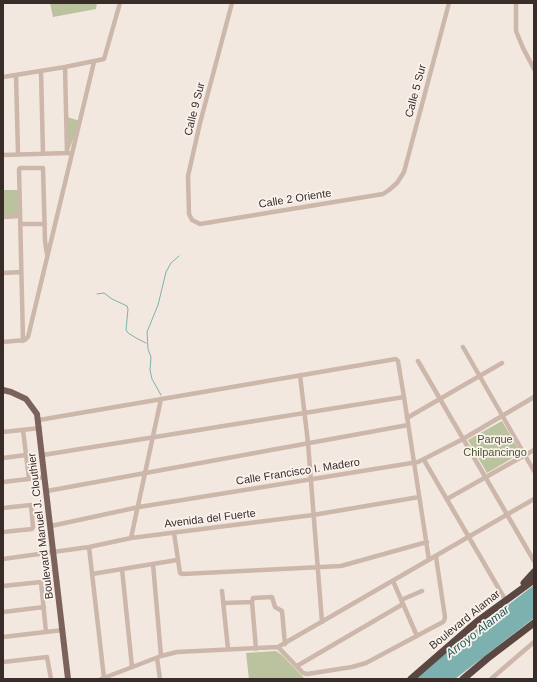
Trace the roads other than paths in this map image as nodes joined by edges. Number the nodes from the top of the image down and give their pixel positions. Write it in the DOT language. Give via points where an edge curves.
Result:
graph roads {
  1 [pos="120,3"];
  2 [pos="232,3"];
  3 [pos="449,3"];
  4 [pos="516,3"];
  5 [pos="94,62"];
  6 [pos="65,67"];
  7 [pos="534,69"];
  8 [pos="41,71"];
  9 [pos="16,75"];
  10 [pos="3,77"];
  11 [pos="66,153"];
  12 [pos="72,153"];
  13 [pos="18,154"];
  14 [pos="43,154"];
  15 [pos="3,155"];
  16 [pos="397,183"];
  17 [pos="20,216"];
  18 [pos="3,217"];
  19 [pos="192,220"];
  20 [pos="20,224"];
  21 [pos="45,224"];
  22 [pos="48,256"];
  23 [pos="3,272"];
  24 [pos="21,272"];
  25 [pos="24,341"];
  26 [pos="3,342"];
  27 [pos="463,347"];
  28 [pos="418,360"];
  29 [pos="502,363"];
  30 [pos="300,375"];
  31 [pos="479,376"];
  32 [pos="3,390"];
  33 [pos="404,397"];
  34 [pos="534,397"];
  35 [pos="161,399"];
  36 [pos="441,399"];
  37 [pos="304,412"];
  38 [pos="503,415"];
  39 [pos="407,418"];
  40 [pos="38,420"];
  41 [pos="408,425"];
  42 [pos="40,428"];
  43 [pos="23,430"];
  44 [pos="3,432"];
  45 [pos="154,437"];
  46 [pos="463,439"];
  47 [pos="308,443"];
  48 [pos="534,450"];
  49 [pos="43,455"];
  50 [pos="525,455"];
  51 [pos="26,456"];
  52 [pos="3,458"];
  53 [pos="424,460"];
  54 [pos="414,463"];
  55 [pos="534,471"];
  56 [pos="146,472"];
  57 [pos="45,477"];
  58 [pos="485,477"];
  59 [pos="29,479"];
  60 [pos="310,479"];
  61 [pos="3,482"];
  62 [pos="47,491"];
  63 [pos="419,497"];
  64 [pos="447,499"];
  65 [pos="534,499"];
  66 [pos="139,507"];
  67 [pos="3,508"];
  68 [pos="314,515"];
  69 [pos="507,515"];
  70 [pos="51,526"];
  71 [pos="3,532"];
  72 [pos="174,533"];
  73 [pos="468,537"];
  74 [pos="131,538"];
  75 [pos="427,542"];
  76 [pos="89,547"];
  77 [pos="54,553"];
  78 [pos="436,556"];
  79 [pos="3,559"];
  80 [pos="178,560"];
  81 [pos="429,560"];
  82 [pos="534,561"];
  83 [pos="153,564"];
  84 [pos="318,567"];
  85 [pos="122,569"];
  86 [pos="534,572"];
  87 [pos="92,574"];
  88 [pos="534,580"];
  89 [pos="393,582"];
  90 [pos="3,586"];
  91 [pos="222,591"];
  92 [pos="422,592"];
  93 [pos="513,596"];
  94 [pos="506,601"];
  95 [pos="252,602"];
  96 [pos="402,602"];
  97 [pos="224,603"];
  98 [pos="44,607"];
  99 [pos="3,612"];
  100 [pos="322,622"];
  101 [pos="534,623"];
  102 [pos="63,630"];
  103 [pos="46,632"];
  104 [pos="417,636"];
  105 [pos="3,637"];
  106 [pos="534,642"];
  107 [pos="285,644"];
  108 [pos="278,647"];
  109 [pos="228,649"];
  110 [pos="256,649"];
  111 [pos="159,657"];
  112 [pos="3,662"];
  113 [pos="297,666"];
  114 [pos="132,667"];
  115 [pos="103,678"];
  116 [pos="51,679"];
  117 [pos="68,679"];
  118 [pos="160,679"];
  119 [pos="411,679"];
  120 [pos="463,679"];
  121 [pos="491,679"];
  1 -- 5 [label="street" via="105,58"];
  2 -- 19 [label="street, Calle 9 Sur" via="188,176 189,214"];
  3 -- 16 [label="street, Calle 5 Sur" via="405,168"];
  4 -- 7 [label="street" via="516,31"];
  5 -- 6 [label="street"];
  5 -- 12 [label="street"];
  6 -- 8 [label="street"];
  6 -- 11 [label="street"];
  8 -- 9 [label="street"];
  8 -- 14 [label="street"];
  9 -- 10 [label="street"];
  9 -- 13 [label="street"];
  11 -- 12 [label="street"];
  11 -- 14 [label="street"];
  12 -- 22 [label="street"];
  13 -- 14 [label="street"];
  13 -- 15 [label="street"];
  16 -- 19 [label="street, Calle 2 Oriente" via="383,194 200,224"];
  17 -- 18 [label="street"];
  17 -- 20 [label="street"];
  17 -- 21 [label="street" via="19,168 42,168"];
  20 -- 21 [label="street"];
  20 -- 24 [label="street"];
  21 -- 22 [label="street"];
  22 -- 25 [label="street" via="28,337"];
  23 -- 24 [label="street"];
  24 -- 25 [label="street"];
  25 -- 26 [label="street"];
  27 -- 31 [label="street"];
  28 -- 36 [label="street"];
  29 -- 31 [label="street"];
  30 -- 33 [label="street" via="396,359"];
  30 -- 35 [label="street"];
  30 -- 37 [label="street"];
  31 -- 36 [label="street"];
  31 -- 38 [label="street"];
  32 -- 40 [label="main road, Boulevard Manuel J. Clouthier" via="26,400 35,409"];
  33 -- 37 [label="street"];
  33 -- 39 [label="street"];
  34 -- 38 [label="street, Calle Francisco I. Madero"];
  35 -- 40 [label="street"];
  35 -- 45 [label="street"];
  36 -- 39 [label="street"];
  36 -- 46 [label="street"];
  37 -- 45 [label="street"];
  37 -- 47 [label="street"];
  38 -- 46 [label="street, Calle Francisco I. Madero"];
  38 -- 50 [label="street"];
  39 -- 41 [label="street"];
  40 -- 42 [label="main road, Boulevard Manuel J. Clouthier"];
  41 -- 47 [label="street"];
  41 -- 54 [label="street"];
  42 -- 43 [label="street"];
  42 -- 49 [label="main road, Boulevard Manuel J. Clouthier"];
  43 -- 44 [label="street"];
  43 -- 51 [label="street"];
  45 -- 49 [label="street"];
  45 -- 56 [label="street"];
  46 -- 53 [label="street, Calle Francisco I. Madero"];
  46 -- 58 [label="street"];
  47 -- 56 [label="street"];
  47 -- 60 [label="street"];
  48 -- 50 [label="street"];
  49 -- 57 [label="main road, Boulevard Manuel J. Clouthier"];
  50 -- 55 [label="street"];
  50 -- 58 [label="street"];
  51 -- 52 [label="street"];
  51 -- 59 [label="street"];
  53 -- 54 [label="street, Calle Francisco I. Madero"];
  53 -- 64 [label="street"];
  54 -- 60 [label="street, Calle Francisco I. Madero"];
  54 -- 63 [label="street"];
  56 -- 62 [label="street"];
  56 -- 66 [label="street"];
  57 -- 59 [label="street"];
  57 -- 62 [label="main road, Boulevard Manuel J. Clouthier"];
  58 -- 64 [label="street"];
  58 -- 69 [label="street"];
  59 -- 61 [label="street"];
  60 -- 66 [label="street, Calle Francisco I. Madero"];
  60 -- 68 [label="street"];
  62 -- 70 [label="main road, Boulevard Manuel J. Clouthier"];
  63 -- 68 [label="street, Avenida del Fuerte"];
  63 -- 75 [label="street"];
  64 -- 73 [label="street"];
  65 -- 69 [label="street"];
  66 -- 70 [label="street, Calle Francisco I. Madero"];
  66 -- 74 [label="street"];
  67 -- 71 [label="street" via="31,505 33,528"];
  68 -- 72 [label="street, Avenida del Fuerte"];
  68 -- 84 [label="street"];
  69 -- 73 [label="street"];
  69 -- 82 [label="street"];
  70 -- 77 [label="main road, Boulevard Manuel J. Clouthier"];
  72 -- 74 [label="street, Avenida del Fuerte"];
  72 -- 80 [label="street"];
  73 -- 78 [label="street"];
  73 -- 94 [label="street"];
  74 -- 76 [label="street, Avenida del Fuerte"];
  75 -- 81 [label="street"];
  75 -- 84 [label="street" via="347,565"];
  76 -- 77 [label="street, Avenida del Fuerte"];
  76 -- 87 [label="street"];
  77 -- 79 [label="street, Avenida del Fuerte"];
  77 -- 102 [label="main road, Boulevard Manuel J. Clouthier"];
  78 -- 81 [label="street"];
  78 -- 104 [label="street" via="445,617 444,621"];
  80 -- 83 [label="street"];
  80 -- 84 [label="street" via="181,574"];
  81 -- 89 [label="street"];
  83 -- 85 [label="street"];
  83 -- 111 [label="street"];
  84 -- 100 [label="street"];
  85 -- 87 [label="street"];
  85 -- 114 [label="street"];
  86 -- 93 [label="highway"];
  87 -- 115 [label="street"];
  88 -- 93 [label="highway, Boulevard Alamar"];
  89 -- 96 [label="street"];
  89 -- 100 [label="street"];
  90 -- 98 [label="street" via="41,582"];
  91 -- 97 [label="street"];
  92 -- 96 [label="street"];
  93 -- 94 [label="highway, Boulevard Alamar"];
  94 -- 119 [label="highway, Boulevard Alamar" via="479,620"];
  95 -- 97 [label="street"];
  95 -- 107 [label="street" via="253,598 272,597 275,607 282,611"];
  95 -- 110 [label="street"];
  96 -- 104 [label="street"];
  96 -- 113 [label="street"];
  97 -- 109 [label="street"];
  98 -- 99 [label="street"];
  98 -- 103 [label="street"];
  100 -- 107 [label="street"];
  101 -- 120 [label="highway"];
  102 -- 103 [label="street"];
  102 -- 117 [label="main road, Boulevard Manuel J. Clouthier"];
  103 -- 105 [label="street"];
  104 -- 113 [label="street" via="366,663 352,667 307,674"];
  106 -- 121 [label="street"];
  107 -- 108 [label="street"];
  108 -- 110 [label="street"];
  108 -- 113 [label="street"];
  109 -- 110 [label="street"];
  109 -- 111 [label="street" via="177,652"];
  111 -- 114 [label="street"];
  111 -- 118 [label="street"];
  112 -- 116 [label="street" via="47,657"];
  114 -- 115 [label="street"];
}
